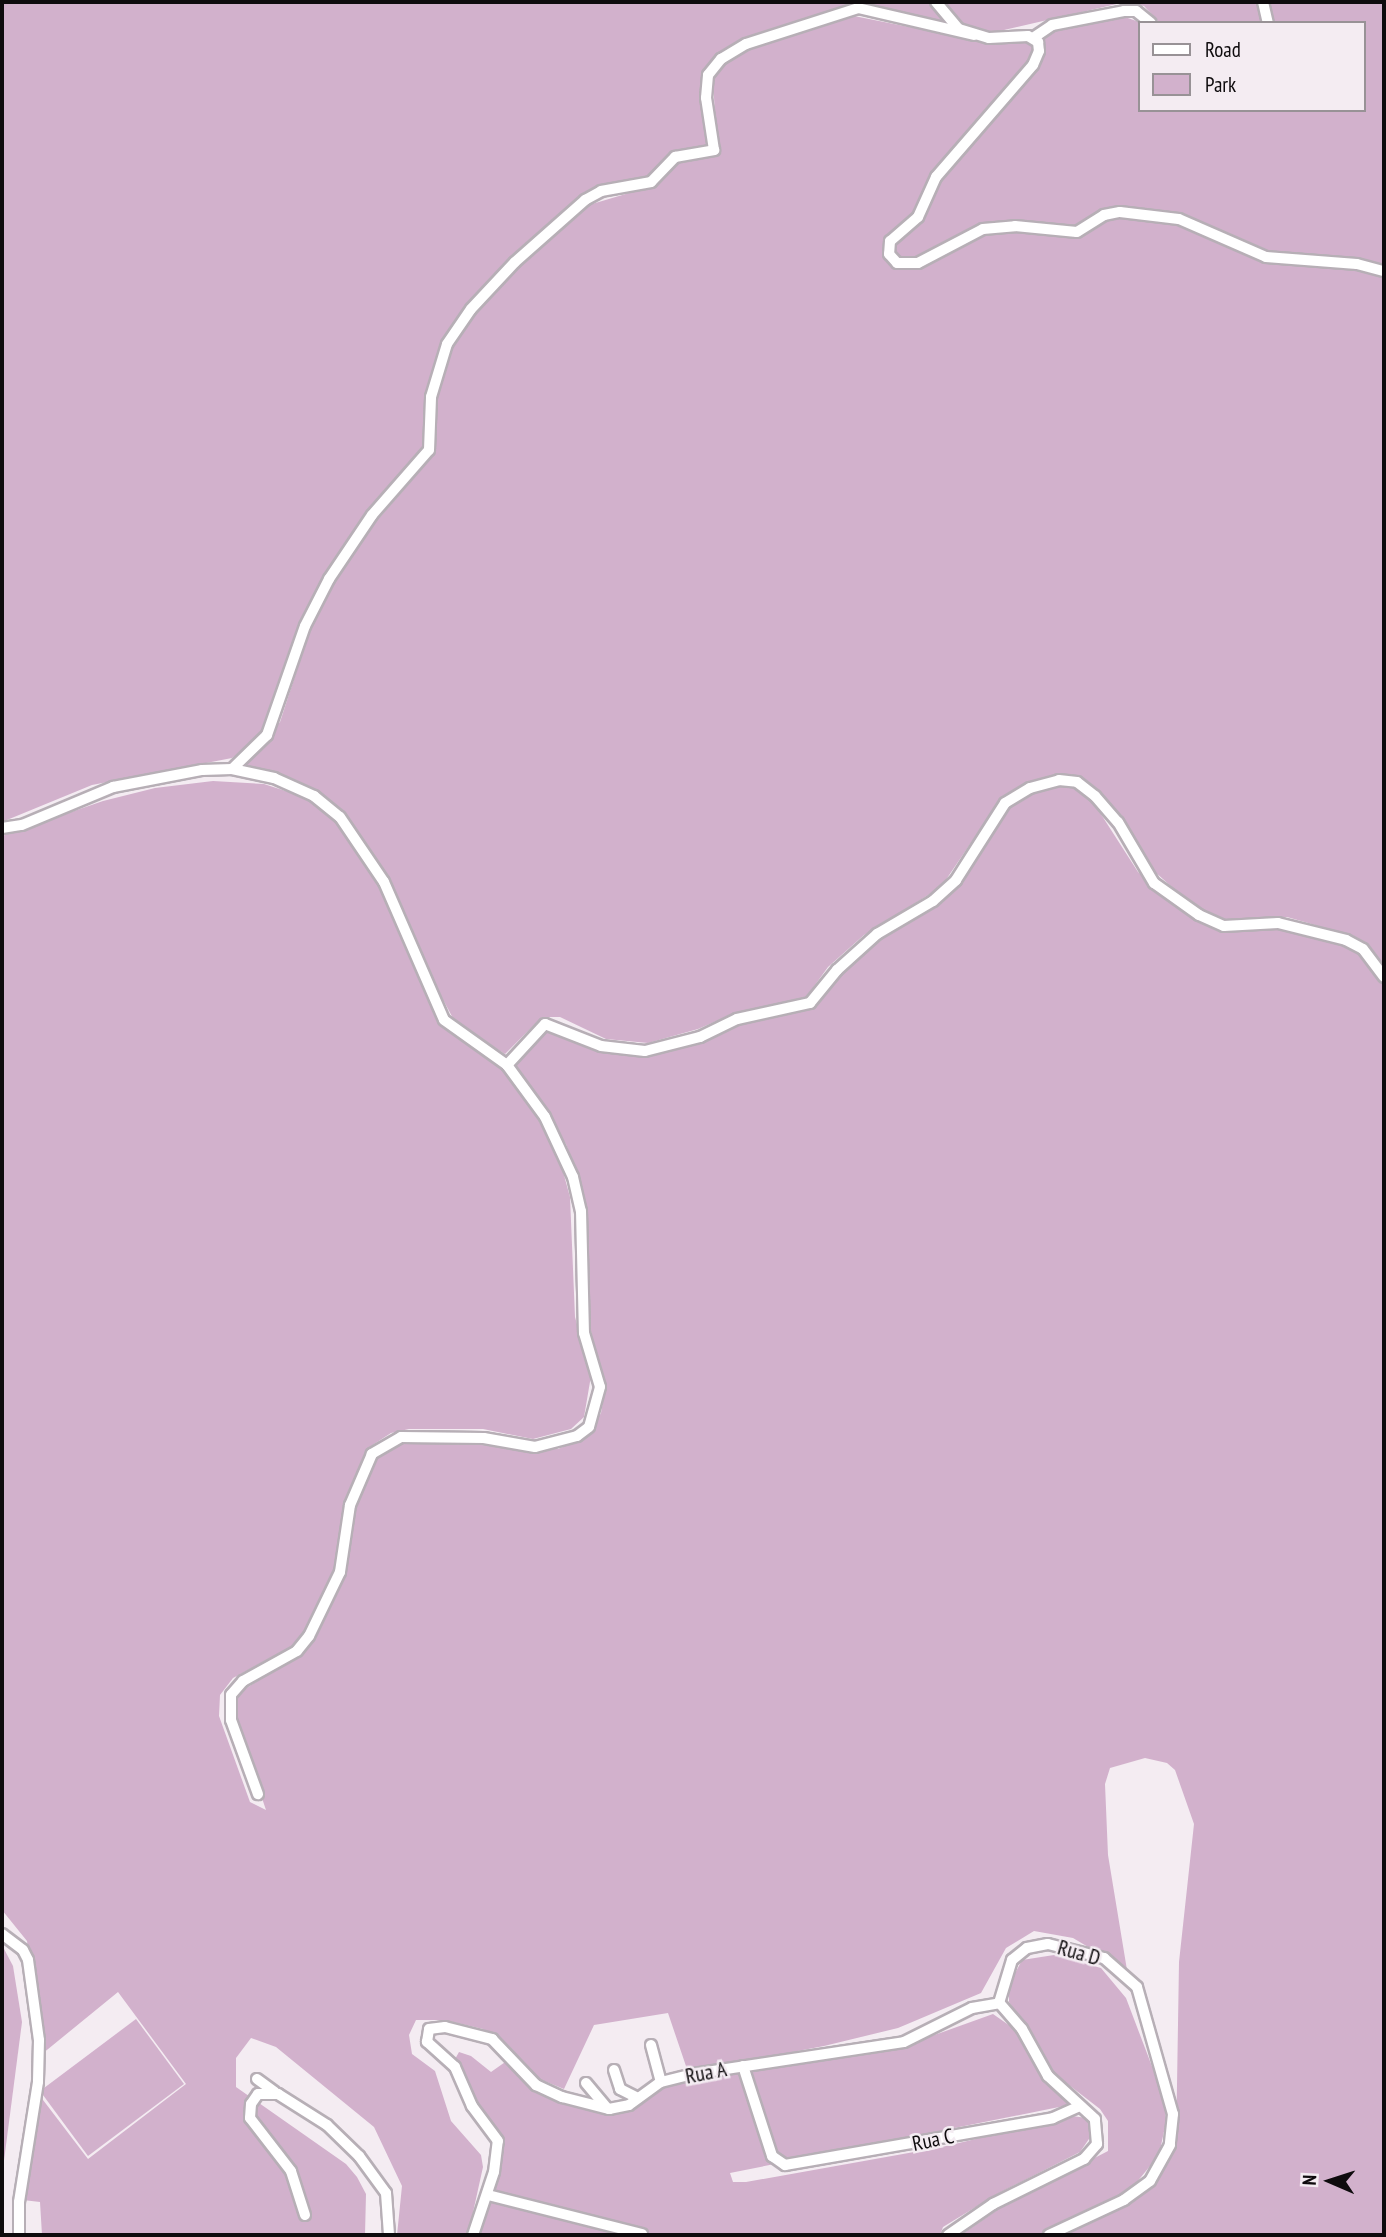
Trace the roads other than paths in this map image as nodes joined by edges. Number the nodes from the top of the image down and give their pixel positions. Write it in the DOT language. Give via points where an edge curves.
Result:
graph roads {
  1 [pos="936,2"];
  2 [pos="1263,2"];
  3 [pos="1148,21"];
  4 [pos="1268,21"];
  5 [pos="974,35"];
  6 [pos="1033,38"];
  7 [pos="1384,271"];
  8 [pos="232,769"];
  9 [pos="2,828"];
  10 [pos="1384,977"];
  11 [pos="508,1065"];
  12 [pos="258,1794"];
  13 [pos="2,1934"];
  14 [pos="999,2003"];
  15 [pos="651,2046"];
  16 [pos="743,2066"];
  17 [pos="614,2070"];
  18 [pos="257,2079"];
  19 [pos="661,2081"];
  20 [pos="586,2083"];
  21 [pos="278,2094"];
  22 [pos="638,2098"];
  23 [pos="1078,2107"];
  24 [pos="609,2109"];
  25 [pos="488,2195"];
  26 [pos="305,2215"];
  27 [pos="642,2234"];
  28 [pos="19,2235"];
  29 [pos="389,2235"];
  30 [pos="473,2235"];
  31 [pos="948,2235"];
  32 [pos="1049,2235"];
  1 -- 5 [label="street" via="959,29"];
  2 -- 4 [label="street"];
  3 -- 6 [label="street" via="1131,10 1052,24"];
  5 -- 6 [label="street"];
  5 -- 8 [label="street" via="858,8 746,44 720,59 708,75 706,99 714,150 675,158 650,182 601,191 585,200 515,262 471,309 447,344 431,397 429,450 372,515 329,579 305,626 267,735"];
  6 -- 7 [label="street" via="1040,51 1033,65 936,177 923,210 890,241 891,260 918,263 983,229 1015,226 1077,232 1104,215 1119,212 1179,219 1266,257 1357,264"];
  8 -- 9 [label="street" via="123,784 22,825"];
  8 -- 11 [label="street" via="296,787 340,817 384,882 444,1020"];
  10 -- 11 [label="street" via="1363,950 1346,940 1278,923 1224,926 1199,915 1153,883 1118,822 1095,796 1077,782 1059,780 1030,788 1005,803 957,880 933,901 877,934 810,1003 786,1012 737,1019 700,1037 645,1051 601,1046 545,1024"];
  11 -- 12 [label="street" via="545,1117 573,1177 581,1211 584,1333 600,1387 594,1416 577,1436 535,1447 419,1435 401,1437 372,1454 350,1505 340,1572 309,1636 297,1651 243,1681 231,1695 231,1720"];
  13 -- 28 [label="street" via="29,1960 39,2040"];
  14 -- 16 [label="street, Rua A" via="972,2008 904,2042"];
  14 -- 23 [label="street" via="1023,2029 1048,2076"];
  14 -- 32 [label="street, Rua D" via="1007,1969 1027,1948 1060,1945 1104,1958 1137,1987 1171,2099 1170,2145 1150,2181 1124,2200"];
  15 -- 19 [label="street"];
  16 -- 19 [label="street, Rua A"];
  16 -- 23 [label="street, Rua C" via="772,2156 785,2165 1053,2118"];
  17 -- 22 [label="street" via="620,2089"];
  18 -- 21 [label="street"];
  19 -- 22 [label="street, Rua A"];
  20 -- 24 [label="street"];
  21 -- 26 [label="street" via="258,2094 250,2118 291,2171"];
  21 -- 29 [label="street" via="327,2125 376,2174 389,2205"];
  22 -- 24 [label="street, Rua A" via="623,2108"];
  23 -- 31 [label="street" via="1088,2112 1098,2127 1092,2152 993,2204"];
  24 -- 25 [label="street" via="536,2085 492,2039 438,2027 427,2031 427,2042 455,2067 472,2106 498,2141"];
  25 -- 27 [label="street"];
  25 -- 30 [label="street"];
}
